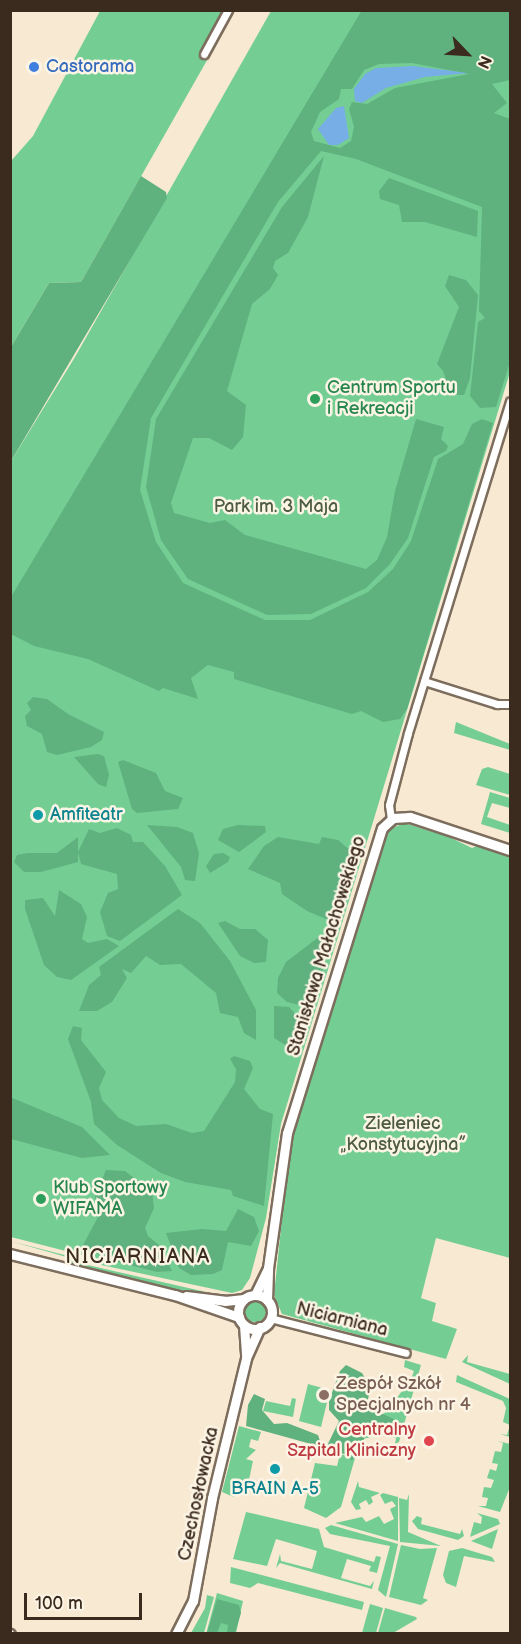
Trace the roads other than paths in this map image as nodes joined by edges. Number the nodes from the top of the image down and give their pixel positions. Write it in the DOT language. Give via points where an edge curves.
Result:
graph roads {
  1 [pos="228,10"];
  2 [pos="204,54"];
  3 [pos="510,401"];
  4 [pos="509,411"];
  5 [pos="424,681"];
  6 [pos="510,704"];
  7 [pos="391,819"];
  8 [pos="510,850"];
  9 [pos="10,1254"];
  10 [pos="268,1268"];
  11 [pos="175,1295"];
  12 [pos="255,1295"];
  13 [pos="244,1299"];
  14 [pos="267,1300"];
  15 [pos="270,1318"];
  16 [pos="242,1321"];
  17 [pos="260,1328"];
  18 [pos="406,1353"];
  19 [pos="246,1358"];
  20 [pos="176,1634"];
  1 -- 2 [label="street"];
  3 -- 4 [label="street, Stanisława Małachowskiego"];
  4 -- 5 [label="street, Stanisława Małachowskiego"];
  5 -- 6 [label="street" via="497,704"];
  5 -- 7 [label="street, Stanisława Małachowskiego" via="389,805"];
  7 -- 8 [label="street" via="410,817"];
  7 -- 10 [label="street, Stanisława Małachowskiego" via="375,845 287,1133"];
  9 -- 11 [label="street"];
  10 -- 12 [label="street, Stanisława Małachowskiego"];
  10 -- 14 [label="street, Stanisława Małachowskiego"];
  11 -- 13 [label="street" via="225,1301"];
  11 -- 16 [label="street"];
  12 -- 13 [label="street"];
  12 -- 14 [label="street"];
  13 -- 16 [label="street"];
  14 -- 15 [label="street"];
  15 -- 17 [label="street"];
  15 -- 18 [label="street, Niciarniana"];
  16 -- 17 [label="street"];
  16 -- 19 [label="street, Czechosłowacka"];
  17 -- 19 [label="street, Czechosłowacka"];
  19 -- 20 [label="street, Czechosłowacka" via="210,1506 194,1601"];
}
